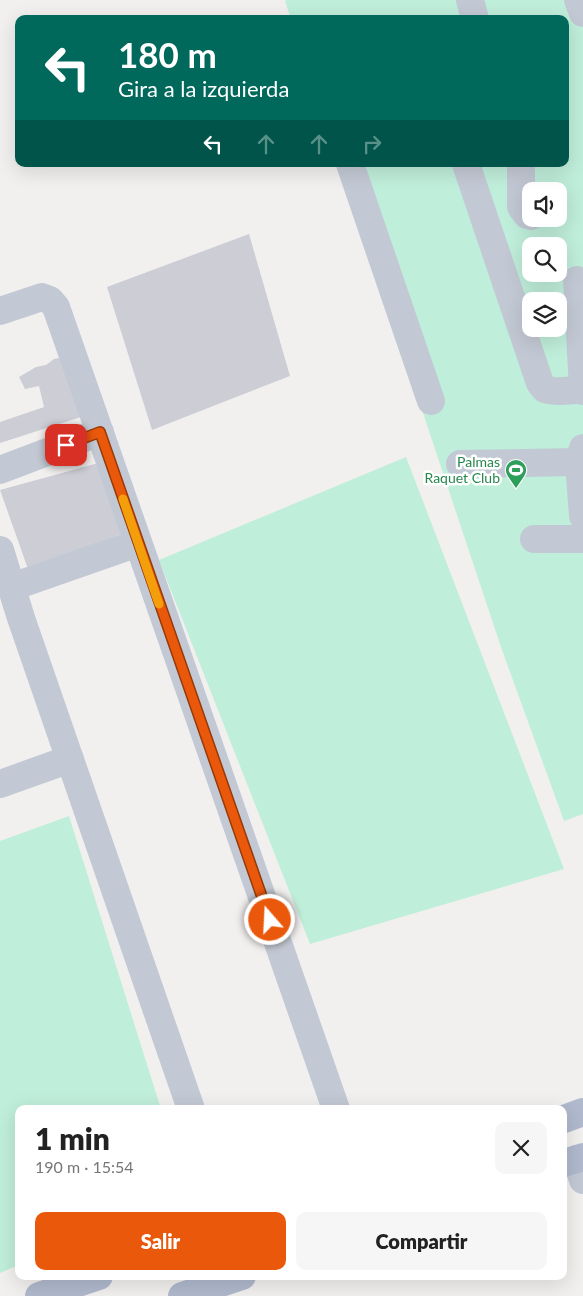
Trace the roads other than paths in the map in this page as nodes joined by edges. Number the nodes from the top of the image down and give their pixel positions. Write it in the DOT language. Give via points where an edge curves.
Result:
graph roads {
  1 [pos="470,0"];
  2 [pos="578,0"];
  3 [pos="583,13"];
  4 [pos="474,15"];
  5 [pos="351,167"];
  6 [pos="467,167"];
  7 [pos="521,167"];
  8 [pos="522,207"];
  9 [pos="576,280"];
  10 [pos="0,311"];
  11 [pos="583,390"];
  12 [pos="431,401"];
  13 [pos="100,432"];
  14 [pos="581,455"];
  15 [pos="460,464"];
  16 [pos="0,470"];
  17 [pos="583,516"];
  18 [pos="534,539"];
  19 [pos="583,539"];
  20 [pos="138,543"];
  21 [pos="0,550"];
  22 [pos="12,588"];
  23 [pos="10,622"];
  24 [pos="70,759"];
  25 [pos="0,784"];
  26 [pos="190,1105"];
  27 [pos="335,1105"];
  28 [pos="583,1112"];
  29 [pos="567,1118"];
  30 [pos="87,1280"];
  31 [pos="230,1280"];
  32 [pos="39,1296"];
  33 [pos="182,1296"];
  1 -- 4 [label="street"];
  2 -- 3 [label="street"];
  5 -- 12 [label="street"];
  6 -- 11 [label="street" via="540,383 549,390"];
  7 -- 8 [label="street"];
  9 -- 11 [label="street"];
  10 -- 13 [label="street" via="42,297 56,307"];
  13 -- 16 [label="street"];
  13 -- 20 [label="street"];
  14 -- 15 [label="street"];
  14 -- 17 [label="street"];
  18 -- 19 [label="street"];
  20 -- 22 [label="street"];
  20 -- 27 [label="street"];
  21 -- 22 [label="street"];
  22 -- 23 [label="street"];
  23 -- 24 [label="street"];
  24 -- 25 [label="street"];
  24 -- 26 [label="street"];
  28 -- 29 [label="main road"];
  30 -- 32 [label="main road"];
  31 -- 33 [label="main road"];
}
